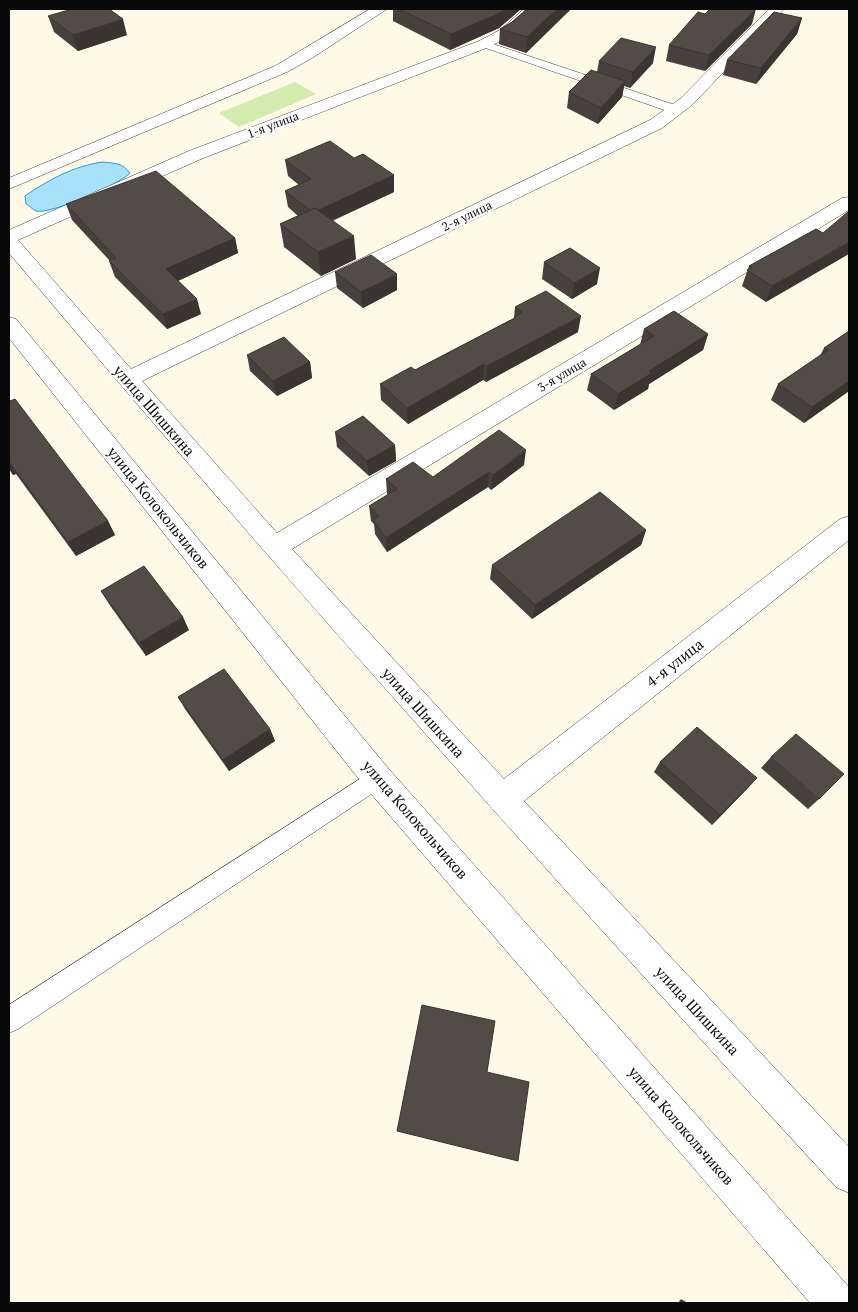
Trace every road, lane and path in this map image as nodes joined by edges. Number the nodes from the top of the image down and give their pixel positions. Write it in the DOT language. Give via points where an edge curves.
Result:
graph roads {
  1 [pos="380,9"];
  2 [pos="532,9"];
  3 [pos="777,9"];
  4 [pos="484,44"];
  5 [pos="677,110"];
  6 [pos="9,184"];
  7 [pos="849,202"];
  8 [pos="9,237"];
  9 [pos="9,241"];
  10 [pos="9,324"];
  11 [pos="126,380"];
  12 [pos="849,526"];
  13 [pos="275,547"];
  14 [pos="377,778"];
  15 [pos="501,800"];
  16 [pos="9,1020"];
  17 [pos="849,1174"];
  18 [pos="836,1303"];
  1 -- 6 [label="street" via="281,69"];
  2 -- 4 [label="street, 1-я улица" via="505,33"];
  3 -- 5 [label="street, 2-я улица"];
  4 -- 5 [label="lane"];
  4 -- 8 [label="street, 1-я улица" via="195,155"];
  5 -- 11 [label="street, 2-я улица" via="656,124"];
  7 -- 13 [label="street, 3-я улица"];
  9 -- 11 [label="street, улица Шишкина"];
  10 -- 14 [label="street, улица Колокольчиков"];
  11 -- 13 [label="street, улица Шишкина"];
  12 -- 15 [label="street, 4-я улица"];
  13 -- 15 [label="street, улица Шишкина"];
  14 -- 16 [label="lane"];
  14 -- 18 [label="street, улица Колокольчиков"];
  15 -- 17 [label="street, улица Шишкина"];
}
